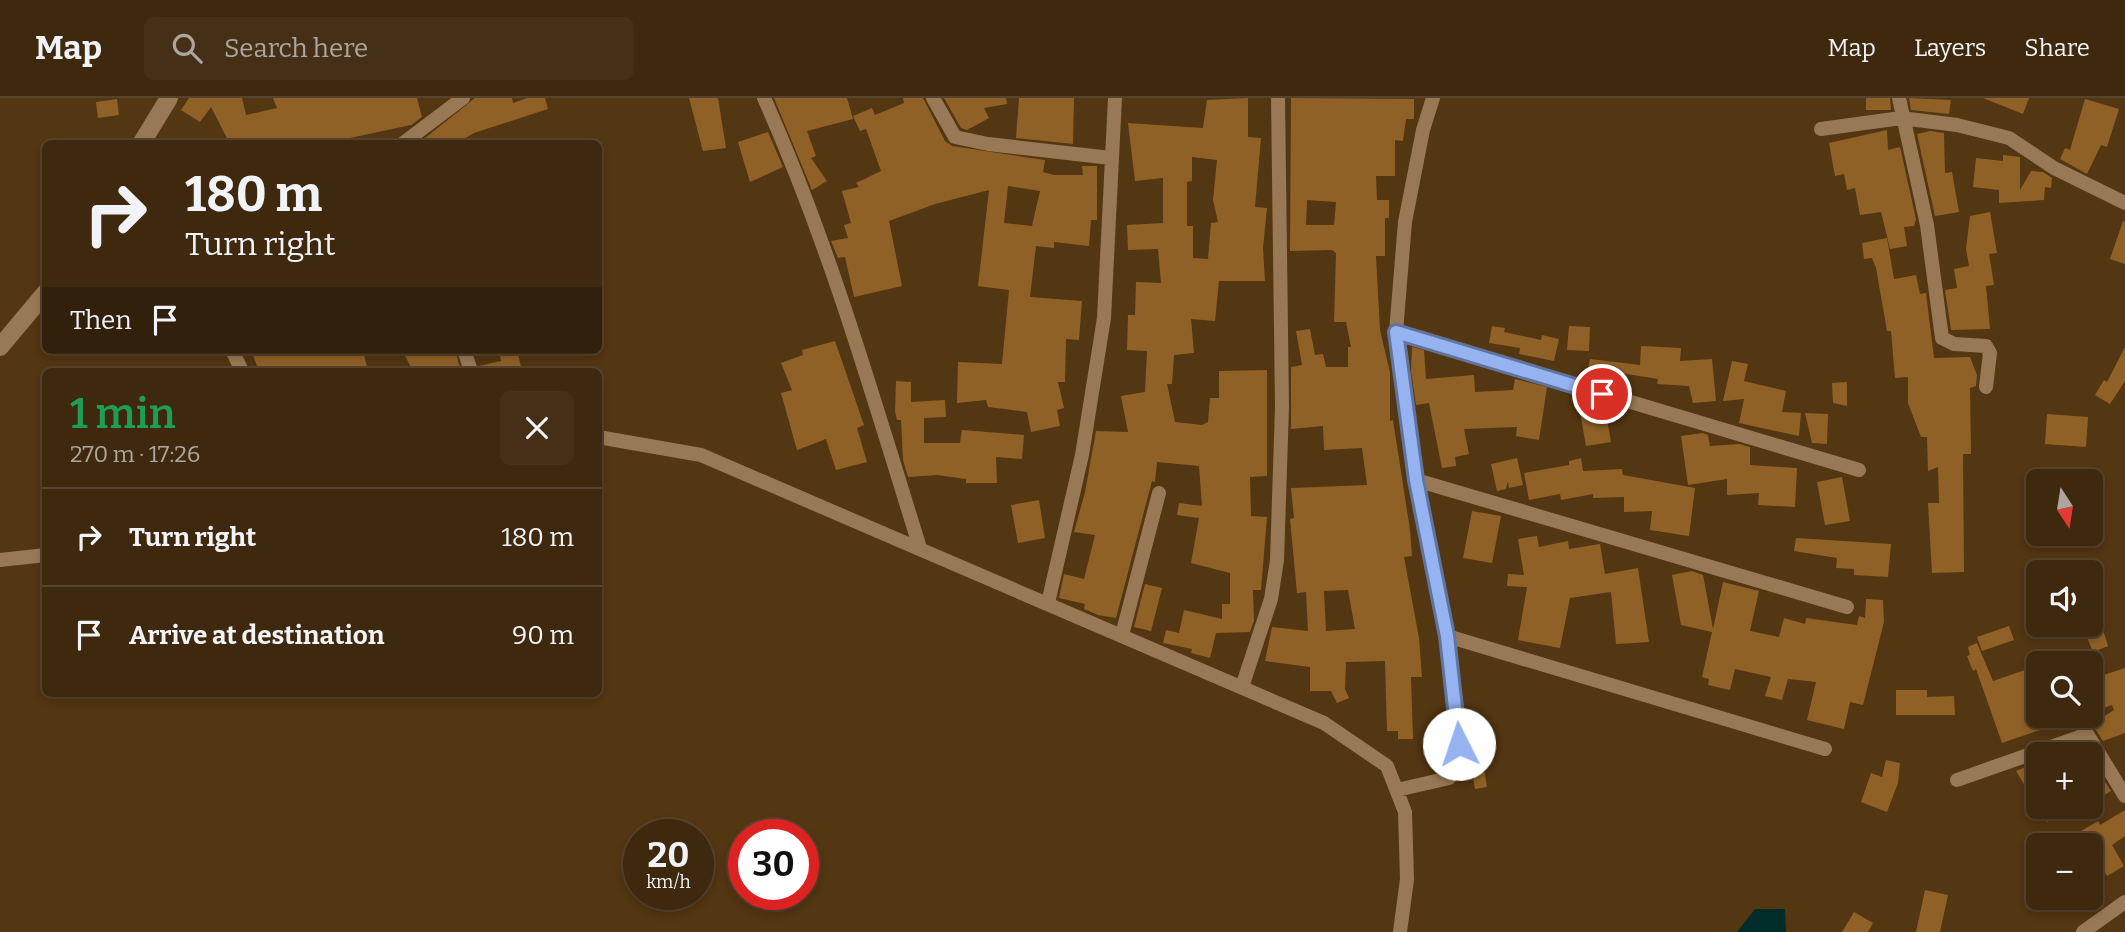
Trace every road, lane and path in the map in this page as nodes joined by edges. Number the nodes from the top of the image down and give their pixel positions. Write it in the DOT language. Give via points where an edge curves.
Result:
graph roads {
  1 [pos="169,98"];
  2 [pos="463,98"];
  3 [pos="764,98"];
  4 [pos="933,98"];
  5 [pos="1115,98"];
  6 [pos="1278,98"];
  7 [pos="1433,98"];
  8 [pos="1899,98"];
  9 [pos="1901,118"];
  10 [pos="1821,129"];
  11 [pos="143,140"];
  12 [pos="407,140"];
  13 [pos="1111,158"];
  14 [pos="2125,203"];
  15 [pos="42,297"];
  16 [pos="1396,332"];
  17 [pos="0,347"];
  18 [pos="1986,387"];
  19 [pos="602,438"];
  20 [pos="1859,470"];
  21 [pos="1416,480"];
  22 [pos="1159,493"];
  23 [pos="920,548"];
  24 [pos="42,555"];
  25 [pos="0,560"];
  26 [pos="1048,603"];
  27 [pos="1847,607"];
  28 [pos="1122,635"];
  29 [pos="1447,636"];
  30 [pos="1242,687"];
  31 [pos="2082,728"];
  32 [pos="2085,735"];
  33 [pos="1825,749"];
  34 [pos="1957,780"];
  35 [pos="1397,790"];
  36 [pos="2125,796"];
  37 [pos="2125,902"];
  38 [pos="1400,932"];
  39 [pos="2083,932"];
  1 -- 11 [label="street"];
  2 -- 12 [label="street"];
  3 -- 23 [label="street" via="790,155 858,349"];
  4 -- 13 [label="street" via="955,136"];
  5 -- 13 [label="street"];
  6 -- 30 [label="street" via="1282,407 1278,559 1271,599"];
  7 -- 16 [label="street" via="1405,222"];
  8 -- 9 [label="street"];
  9 -- 10 [label="street"];
  9 -- 14 [label="street" via="2009,138 2054,169"];
  9 -- 18 [label="street" via="1927,225 1942,338 1954,344 1986,346 1990,353"];
  13 -- 26 [label="street" via="1104,318 1082,455"];
  15 -- 17 [label="street"];
  16 -- 20 [label="street"];
  16 -- 21 [label="street"];
  19 -- 23 [label="street" via="701,455"];
  21 -- 27 [label="street"];
  21 -- 29 [label="street"];
  22 -- 28 [label="street"];
  23 -- 26 [label="street"];
  24 -- 25 [label="street"];
  26 -- 28 [label="street"];
  28 -- 30 [label="street"];
  29 -- 33 [label="street"];
  29 -- 35 [label="street" via="1460,763 1449,778"];
  30 -- 35 [label="street" via="1324,723 1387,766"];
  31 -- 32 [label="street"];
  32 -- 34 [label="street"];
  32 -- 36 [label="street"];
  35 -- 38 [label="street" via="1405,812 1407,879"];
  37 -- 39 [label="street"];
}
